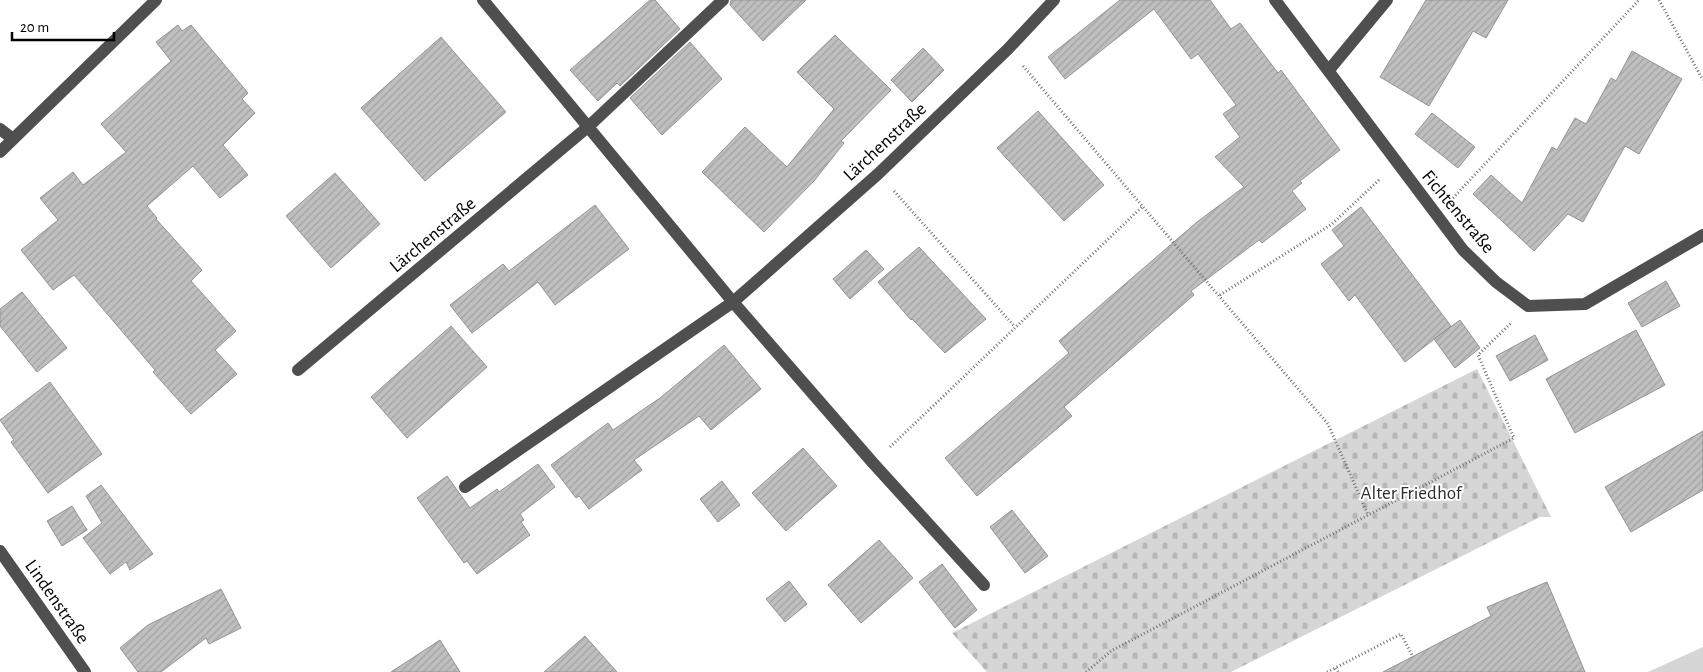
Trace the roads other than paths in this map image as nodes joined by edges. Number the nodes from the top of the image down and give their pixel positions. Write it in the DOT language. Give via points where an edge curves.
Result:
graph roads {
  1 [pos="156,0"];
  2 [pos="483,0"];
  3 [pos="723,0"];
  4 [pos="1054,0"];
  5 [pos="1275,0"];
  6 [pos="1387,0"];
  7 [pos="1330,70"];
  8 [pos="589,126"];
  9 [pos="0,130"];
  10 [pos="13,139"];
  11 [pos="0,152"];
  12 [pos="1703,235"];
  13 [pos="733,302"];
  14 [pos="298,370"];
  15 [pos="465,487"];
  16 [pos="0,552"];
  17 [pos="984,585"];
  18 [pos="85,672"];
  1 -- 10 [label="street"];
  2 -- 8 [label="street"];
  3 -- 8 [label="street, Lärchenstraße"];
  4 -- 13 [label="street, Lärchenstraße" via="1008,49 878,174"];
  5 -- 7 [label="street, Fichtenstraße"];
  6 -- 7 [label="street"];
  7 -- 12 [label="street, Fichtenstraße" via="1463,250 1496,282 1528,306 1585,304"];
  8 -- 13 [label="street"];
  8 -- 14 [label="street, Lärchenstraße"];
  9 -- 10 [label="street"];
  10 -- 11 [label="street"];
  13 -- 15 [label="street, Lärchenstraße"];
  13 -- 17 [label="street"];
  16 -- 18 [label="street, Lindenstraße"];
}
